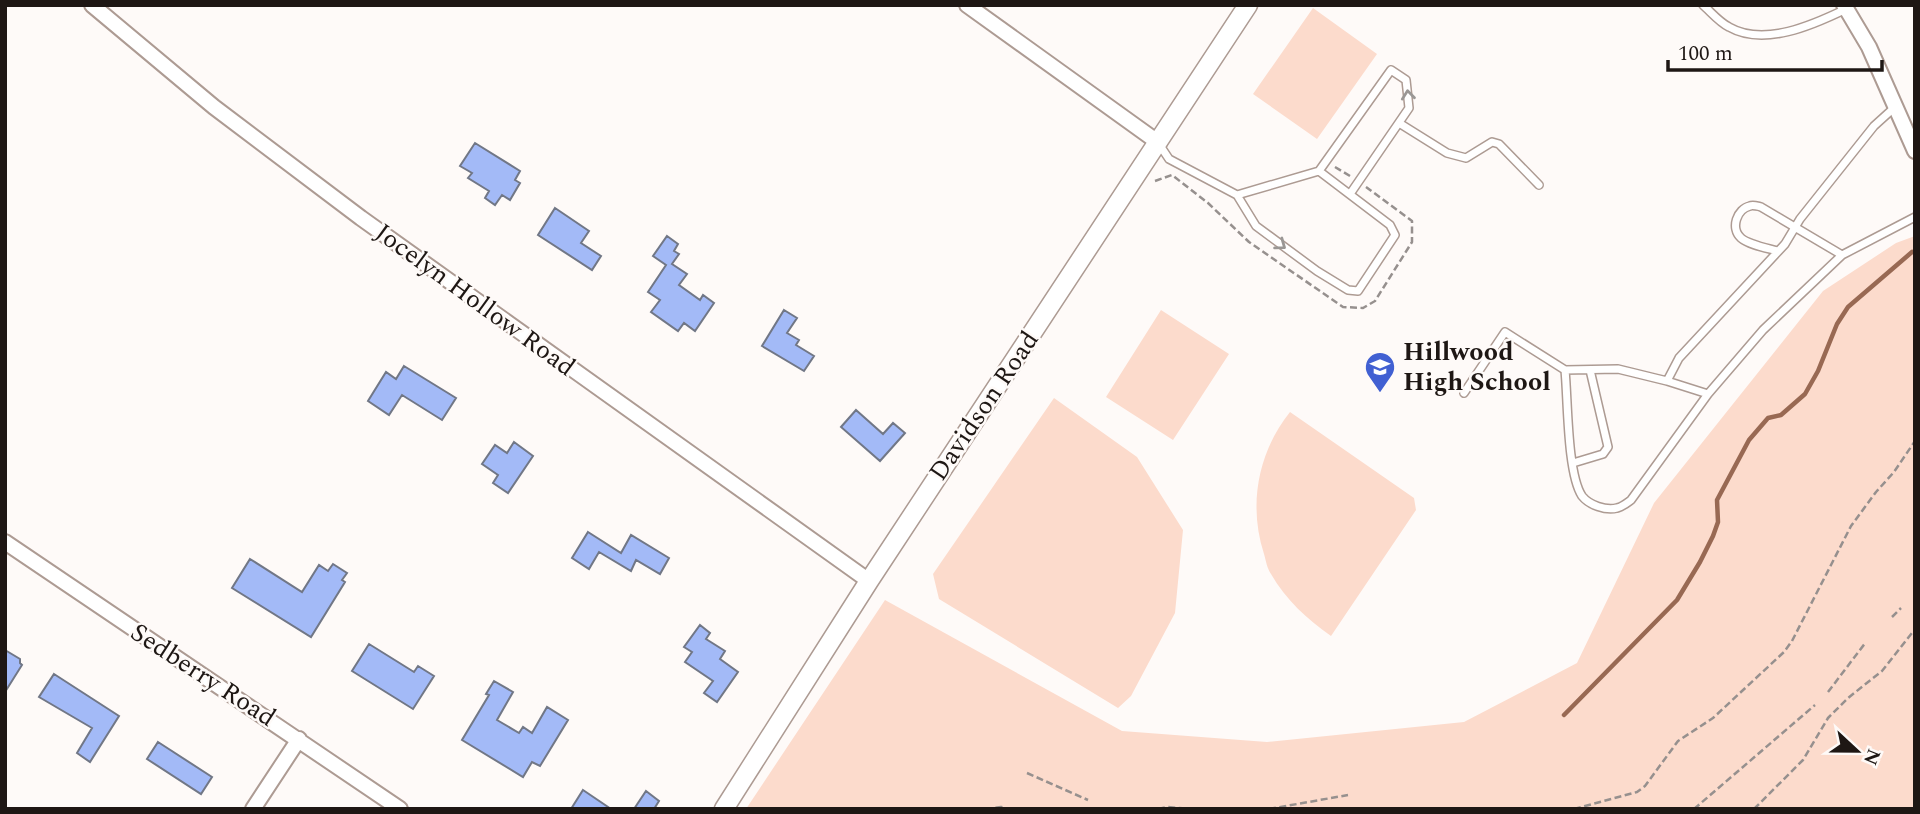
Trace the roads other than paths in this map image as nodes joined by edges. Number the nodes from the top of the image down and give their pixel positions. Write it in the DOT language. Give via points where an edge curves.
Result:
graph roads {
  1 [pos="92,5"];
  2 [pos="967,5"];
  3 [pos="1248,5"];
  4 [pos="1703,5"];
  5 [pos="1845,7"];
  6 [pos="1895,107"];
  7 [pos="1399,123"];
  8 [pos="1159,143"];
  9 [pos="1915,151"];
  10 [pos="1319,171"];
  11 [pos="1539,185"];
  12 [pos="1350,194"];
  13 [pos="1237,195"];
  14 [pos="1915,217"];
  15 [pos="1796,227"];
  16 [pos="1778,251"];
  17 [pos="1842,255"];
  18 [pos="1565,370"];
  19 [pos="1590,370"];
  20 [pos="1667,382"];
  21 [pos="1464,393"];
  22 [pos="1708,394"];
  23 [pos="1573,463"];
  24 [pos="5,542"];
  25 [pos="869,581"];
  26 [pos="299,739"];
  27 [pos="253,809"];
  28 [pos="400,809"];
  29 [pos="724,809"];
  1 -- 25 [label="street, Jocelyn Hollow Road" via="214,107 361,218"];
  2 -- 8 [label="street"];
  3 -- 8 [label="street, Davidson Road"];
  4 -- 5 [label="lane" via="1729,27 1763,37"];
  5 -- 6 [label="street" via="1869,47"];
  6 -- 9 [label="street"];
  6 -- 15 [label="lane" via="1874,126"];
  7 -- 10 [label="lane, one-way" via="1409,108 1406,80 1391,70"];
  7 -- 11 [label="lane" via="1447,153 1466,158 1492,142 1499,144"];
  7 -- 12 [label="lane"];
  8 -- 13 [label="lane" via="1169,159"];
  8 -- 25 [label="street, Davidson Road"];
  10 -- 12 [label="lane"];
  10 -- 13 [label="lane"];
  13 -- 12 [label="lane, one-way" via="1256,226 1317,271 1348,290 1359,291 1395,235 1391,225"];
  14 -- 17 [label="lane"];
  15 -- 16 [label="lane"];
  15 -- 16 [label="lane" via="1751,205 1736,218 1735,229 1741,238"];
  15 -- 17 [label="lane"];
  16 -- 20 [label="lane" via="1679,358"];
  17 -- 22 [label="lane" via="1763,330"];
  18 -- 19 [label="lane"];
  18 -- 21 [label="lane" via="1505,332"];
  18 -- 23 [label="lane"];
  19 -- 20 [label="lane" via="1618,369"];
  19 -- 23 [label="lane" via="1608,447 1603,454"];
  20 -- 22 [label="lane"];
  22 -- 23 [label="lane" via="1632,500 1619,508 1590,503 1574,476"];
  24 -- 26 [label="street, Sedberry Road"];
  25 -- 29 [label="street, Davidson Road"];
  26 -- 27 [label="street"];
  26 -- 28 [label="street, Sedberry Road"];
}
